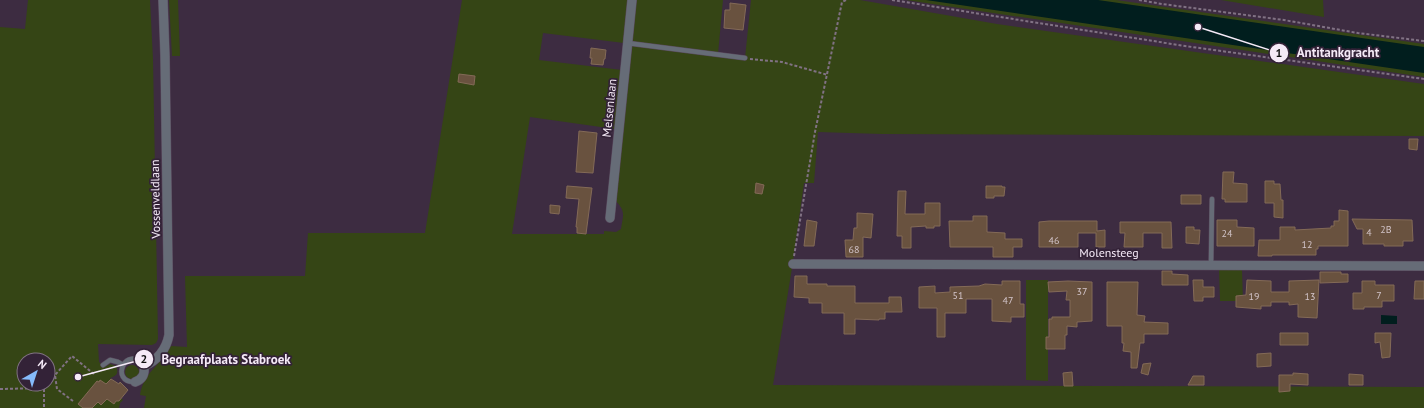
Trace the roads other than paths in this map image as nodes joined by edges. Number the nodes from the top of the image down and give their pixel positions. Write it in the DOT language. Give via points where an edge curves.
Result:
graph roads {
  1 [pos="163,0"];
  2 [pos="632,0"];
  3 [pos="627,43"];
  4 [pos="745,58"];
  5 [pos="1212,199"];
  6 [pos="610,218"];
  7 [pos="793,264"];
  8 [pos="1211,265"];
  9 [pos="1424,266"];
  10 [pos="103,365"];
  11 [pos="123,365"];
  12 [pos="144,366"];
  13 [pos="135,382"];
  1 -- 12 [label="street, Vossenveldlaan" via="170,335 159,357"];
  2 -- 3 [label="street, Melsenlaan"];
  3 -- 4 [label="lane"];
  3 -- 6 [label="street, Melsenlaan"];
  5 -- 8 [label="lane"];
  7 -- 8 [label="street, Molensteeg"];
  8 -- 9 [label="street, Molensteeg"];
  10 -- 11 [label="lane" via="110,360"];
  11 -- 12 [label="lane" via="129,359 134,359"];
  11 -- 13 [label="lane" via="123,377 127,381"];
  12 -- 13 [label="street, Vossenveldlaan" via="143,376"];
}
